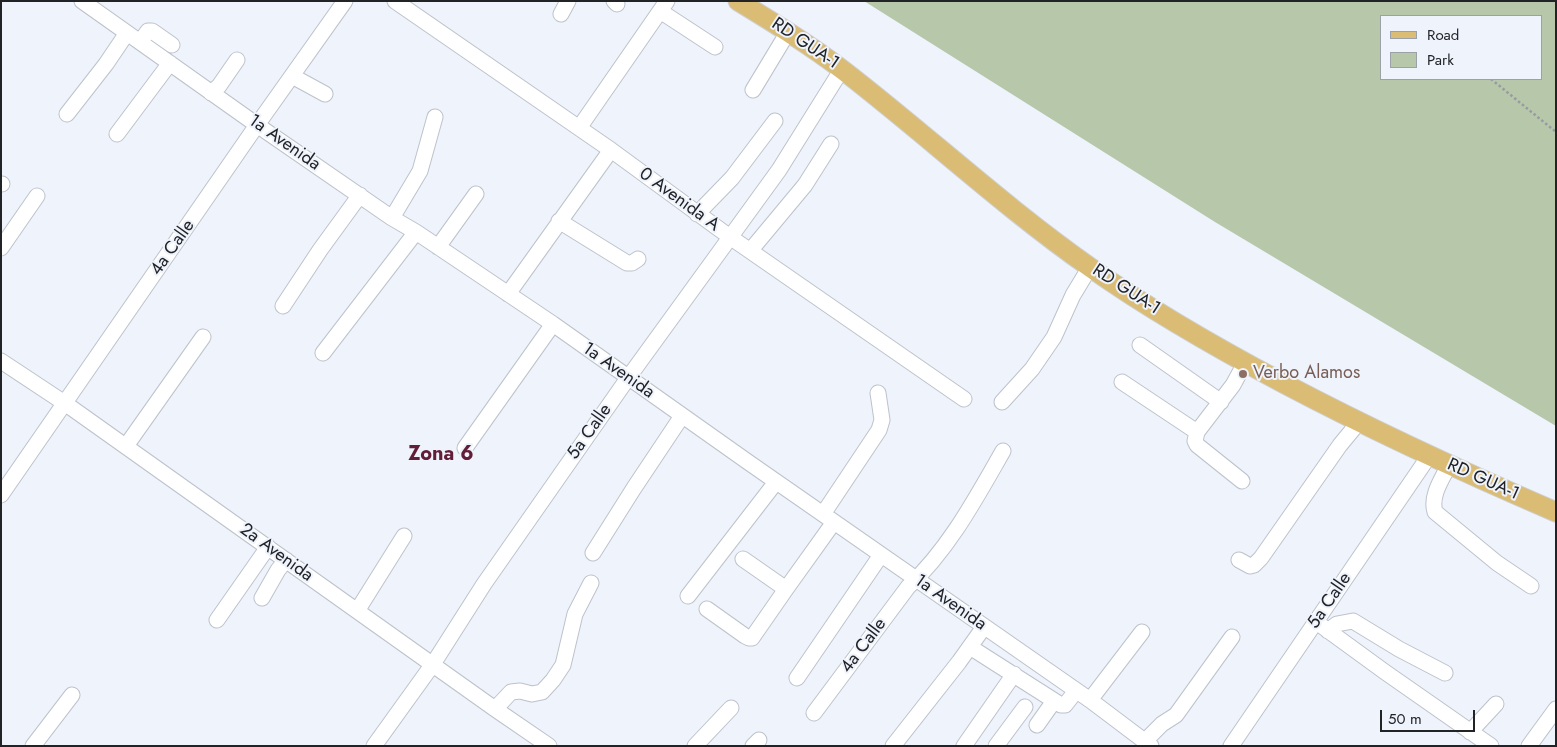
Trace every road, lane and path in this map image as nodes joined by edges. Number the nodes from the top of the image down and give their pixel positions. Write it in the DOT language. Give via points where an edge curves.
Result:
graph roads {
  1 [pos="82,1"];
  2 [pos="345,1"];
  3 [pos="395,1"];
  4 [pos="738,1"];
  5 [pos="664,6"];
  6 [pos="788,32"];
  7 [pos="127,33"];
  8 [pos="140,42"];
  9 [pos="172,45"];
  10 [pos="715,47"];
  11 [pos="237,60"];
  12 [pos="170,63"];
  13 [pos="842,69"];
  14 [pos="292,76"];
  15 [pos="1492,80"];
  16 [pos="753,90"];
  17 [pos="211,93"];
  18 [pos="325,94"];
  19 [pos="67,114"];
  20 [pos="435,118"];
  21 [pos="775,121"];
  22 [pos="257,125"];
  23 [pos="579,128"];
  24 [pos="1556,132"];
  25 [pos="117,134"];
  26 [pos="831,144"];
  27 [pos="611,150"];
  28 [pos="476,194"];
  29 [pos="360,195"];
  30 [pos="37,196"];
  31 [pos="697,214"];
  32 [pos="392,218"];
  33 [pos="559,221"];
  34 [pos="416,232"];
  35 [pos="730,237"];
  36 [pos="438,247"];
  37 [pos="1,248"];
  38 [pos="750,252"];
  39 [pos="638,259"];
  40 [pos="1090,267"];
  41 [pos="508,294"];
  42 [pos="283,306"];
  43 [pos="553,324"];
  44 [pos="203,337"];
  45 [pos="1140,345"];
  46 [pos="323,353"];
  47 [pos="1,361"];
  48 [pos="1245,363"];
  49 [pos="628,378"];
  50 [pos="1122,382"];
  51 [pos="878,393"];
  52 [pos="964,399"];
  53 [pos="1002,402"];
  54 [pos="1221,402"];
  55 [pos="66,404"];
  56 [pos="682,416"];
  57 [pos="1359,422"];
  58 [pos="1197,432"];
  59 [pos="126,446"];
  60 [pos="466,448"];
  61 [pos="1003,451"];
  62 [pos="1429,456"];
  63 [pos="1449,465"];
  64 [pos="1242,481"];
  65 [pos="776,482"];
  66 [pos="1,495"];
  67 [pos="1556,512"];
  68 [pos="829,518"];
  69 [pos="404,536"];
  70 [pos="268,547"];
  71 [pos="593,553"];
  72 [pos="881,555"];
  73 [pos="743,559"];
  74 [pos="286,560"];
  75 [pos="1239,560"];
  76 [pos="916,579"];
  77 [pos="591,584"];
  78 [pos="1532,586"];
  79 [pos="786,588"];
  80 [pos="688,596"];
  81 [pos="262,598"];
  82 [pos="707,609"];
  83 [pos="357,610"];
  84 [pos="217,620"];
  85 [pos="1315,621"];
  86 [pos="984,627"];
  87 [pos="1328,631"];
  88 [pos="1142,632"];
  89 [pos="1232,636"];
  90 [pos="970,647"];
  91 [pos="433,664"];
  92 [pos="1445,672"];
  93 [pos="1014,674"];
  94 [pos="797,678"];
  95 [pos="1076,691"];
  96 [pos="72,695"];
  97 [pos="1090,700"];
  98 [pos="1054,701"];
  99 [pos="1496,704"];
  100 [pos="1025,707"];
  101 [pos="732,708"];
  102 [pos="495,709"];
  103 [pos="1556,709"];
  104 [pos="814,713"];
  105 [pos="1037,725"];
  106 [pos="1470,732"];
  107 [pos="1147,744"];
  108 [pos="34,746"];
  109 [pos="374,746"];
  110 [pos="549,746"];
  111 [pos="695,746"];
  112 [pos="893,746"];
  113 [pos="964,746"];
  114 [pos="996,746"];
  115 [pos="1231,746"];
  116 [pos="1492,746"];
  117 [pos="1529,746"];
  1 -- 7 [label="street, 1a Avenida"];
  2 -- 14 [label="street, 4a Calle"];
  3 -- 23 [label="street, 0 Avenida A"];
  4 -- 6 [label="main road, RD GUA-1"];
  5 -- 10 [label="street"];
  5 -- 23 [label="street"];
  6 -- 13 [label="main road, RD GUA-1"];
  6 -- 16 [label="street"];
  7 -- 8 [label="street, 1a Avenida"];
  7 -- 19 [label="street"];
  8 -- 9 [label="street" via="148,30"];
  8 -- 12 [label="street, 1a Avenida"];
  11 -- 17 [label="street"];
  12 -- 17 [label="street, 1a Avenida"];
  12 -- 25 [label="street"];
  13 -- 35 [label="street, 5a Calle" via="779,170"];
  13 -- 40 [label="main road, RD GUA-1" via="1032,224"];
  14 -- 18 [label="street"];
  14 -- 22 [label="street, 4a Calle"];
  15 -- 24 [label="path"];
  17 -- 22 [label="street, 1a Avenida"];
  20 -- 32 [label="street" via="420,171"];
  21 -- 31 [label="street" via="732,178"];
  22 -- 29 [label="street, 1a Avenida"];
  22 -- 55 [label="street, 4a Calle"];
  23 -- 27 [label="street, 0 Avenida A"];
  26 -- 38 [label="street" via="806,185"];
  27 -- 31 [label="street, 0 Avenida A"];
  27 -- 33 [label="street"];
  28 -- 36 [label="street"];
  29 -- 32 [label="street, 1a Avenida"];
  29 -- 42 [label="street"];
  30 -- 37 [label="street"];
  31 -- 35 [label="street, 0 Avenida A"];
  32 -- 34 [label="street, 1a Avenida"];
  33 -- 39 [label="street" via="626,263"];
  33 -- 41 [label="street"];
  34 -- 36 [label="street, 1a Avenida"];
  34 -- 46 [label="street"];
  35 -- 38 [label="street, 0 Avenida A"];
  35 -- 49 [label="street, 5a Calle"];
  36 -- 41 [label="street, 1a Avenida"];
  38 -- 52 [label="street, 0 Avenida A"];
  40 -- 48 [label="main road, RD GUA-1"];
  40 -- 53 [label="street" via="1054,337 1032,369"];
  41 -- 43 [label="street, 1a Avenida"];
  43 -- 49 [label="street, 1a Avenida"];
  43 -- 60 [label="street"];
  44 -- 59 [label="street"];
  45 -- 54 [label="street"];
  47 -- 55 [label="street, 2a Avenida"];
  48 -- 54 [label="street"];
  48 -- 57 [label="main road, RD GUA-1"];
  49 -- 56 [label="street, 1a Avenida"];
  49 -- 91 [label="street, 5a Calle" via="484,584"];
  50 -- 58 [label="street"];
  51 -- 68 [label="street" via="882,420 879,430"];
  54 -- 58 [label="street"];
  55 -- 59 [label="street, 2a Avenida"];
  55 -- 66 [label="street, 4a Calle"];
  56 -- 65 [label="street, 1a Avenida"];
  56 -- 71 [label="street"];
  57 -- 62 [label="main road, RD GUA-1"];
  57 -- 75 [label="street" via="1261,558 1250,566"];
  58 -- 64 [label="street" via="1197,445"];
  59 -- 70 [label="street, 2a Avenida"];
  61 -- 76 [label="street, 4a Calle" via="946,544"];
  62 -- 63 [label="main road, RD GUA-1"];
  62 -- 85 [label="street, 5a Calle"];
  63 -- 67 [label="main road, RD GUA-1"];
  63 -- 78 [label="street" via="1434,501 1436,512 1497,563"];
  65 -- 68 [label="street, 1a Avenida"];
  65 -- 80 [label="street"];
  68 -- 72 [label="street, 1a Avenida"];
  68 -- 79 [label="street"];
  69 -- 83 [label="street"];
  70 -- 74 [label="street, 2a Avenida"];
  70 -- 84 [label="street"];
  72 -- 76 [label="street, 1a Avenida"];
  72 -- 94 [label="street"];
  73 -- 79 [label="street"];
  74 -- 81 [label="street"];
  74 -- 83 [label="street, 2a Avenida"];
  76 -- 86 [label="street, 1a Avenida"];
  76 -- 104 [label="street, 4a Calle"];
  77 -- 102 [label="street" via="575,614 562,665 553,680 542,692 511,692"];
  79 -- 82 [label="street" via="752,638"];
  83 -- 91 [label="street, 2a Avenida"];
  85 -- 87 [label="street"];
  85 -- 115 [label="street, 5a Calle"];
  86 -- 90 [label="street"];
  86 -- 95 [label="street, 1a Avenida"];
  87 -- 92 [label="street" via="1337,624 1353,621"];
  87 -- 106 [label="street"];
  88 -- 97 [label="street"];
  89 -- 107 [label="street" via="1176,716 1162,724"];
  90 -- 93 [label="street"];
  90 -- 112 [label="street"];
  91 -- 102 [label="street, 2a Avenida"];
  91 -- 109 [label="street, 5a Calle"];
  93 -- 98 [label="street"];
  93 -- 113 [label="street"];
  95 -- 97 [label="street, 1a Avenida"];
  95 -- 98 [label="street" via="1065,705"];
  96 -- 108 [label="street"];
  97 -- 107 [label="street, 1a Avenida"];
  98 -- 105 [label="street"];
  99 -- 106 [label="street"];
  100 -- 114 [label="street"];
  101 -- 111 [label="street"];
  102 -- 110 [label="street, 2a Avenida"];
  103 -- 117 [label="street"];
  106 -- 116 [label="street"];
}
